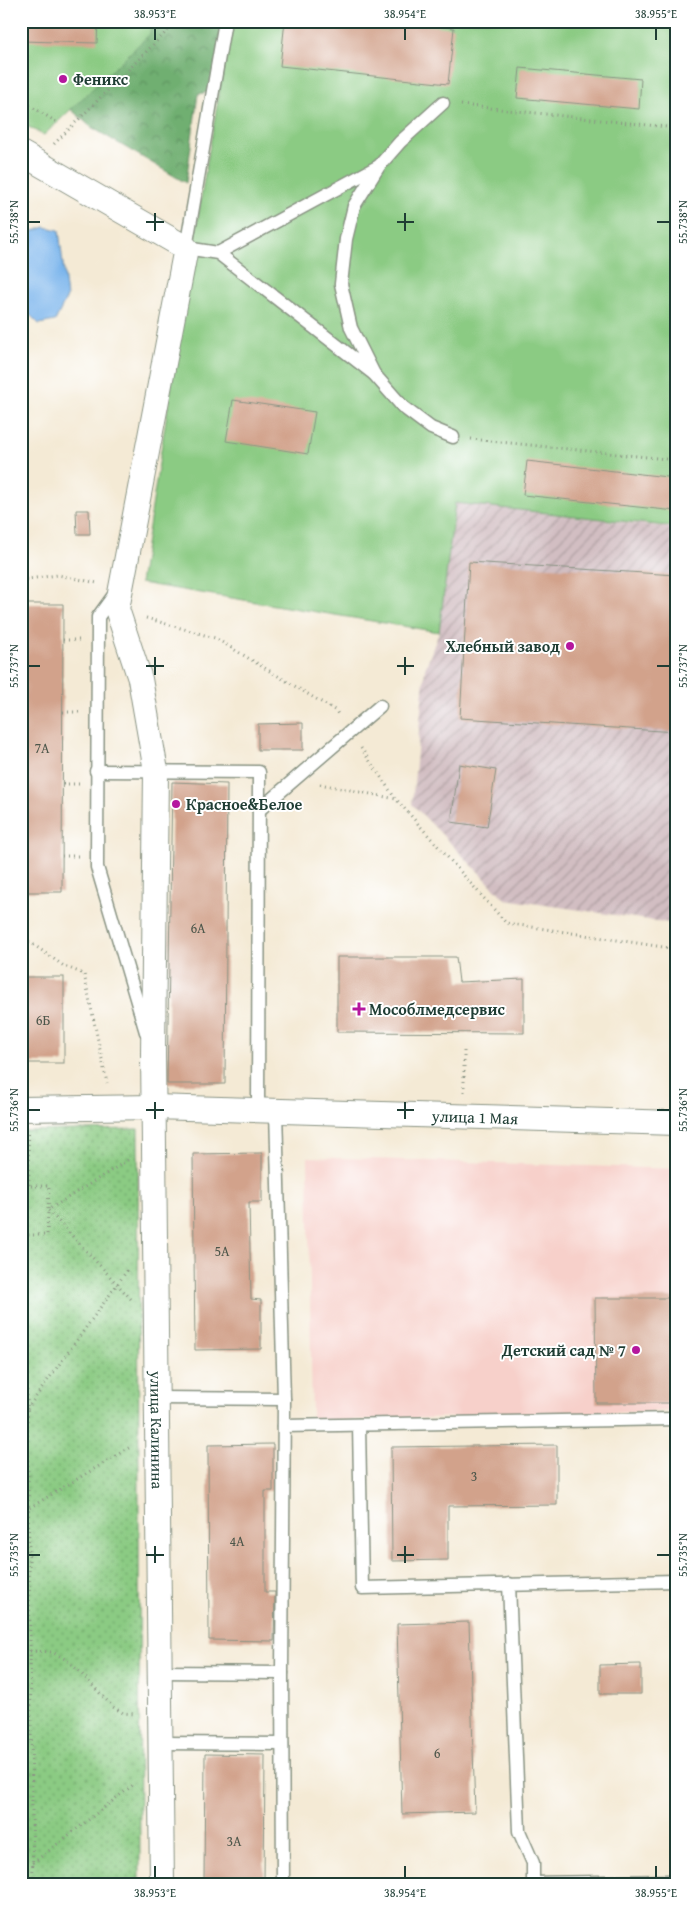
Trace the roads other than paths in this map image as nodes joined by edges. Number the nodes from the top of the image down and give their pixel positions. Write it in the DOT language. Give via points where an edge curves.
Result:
graph roads {
  1 [pos="225,21"];
  2 [pos="443,103"];
  3 [pos="29,157"];
  4 [pos="379,166"];
  5 [pos="186,248"];
  6 [pos="218,253"];
  7 [pos="374,374"];
  8 [pos="453,437"];
  9 [pos="119,598"];
  10 [pos="380,706"];
  11 [pos="156,771"];
  12 [pos="96,772"];
  13 [pos="259,810"];
  14 [pos="153,1054"];
  15 [pos="154,1107"];
  16 [pos="21,1109"];
  17 [pos="267,1110"];
  18 [pos="676,1123"];
  19 [pos="157,1398"];
  20 [pos="284,1399"];
  21 [pos="676,1419"];
  22 [pos="359,1425"];
  23 [pos="284,1426"];
  24 [pos="676,1426"];
  25 [pos="676,1581"];
  26 [pos="509,1584"];
  27 [pos="160,1672"];
  28 [pos="282,1673"];
  29 [pos="161,1743"];
  30 [pos="282,1744"];
  31 [pos="676,1881"];
  32 [pos="533,1884"];
  33 [pos="162,1885"];
  34 [pos="283,1885"];
  1 -- 5 [label="lane"];
  2 -- 4 [label="lane"];
  3 -- 5 [label="street"];
  4 -- 6 [label="lane"];
  4 -- 7 [label="lane" via="354,206 341,284 351,328"];
  5 -- 6 [label="lane"];
  5 -- 9 [label="street"];
  6 -- 7 [label="lane"];
  7 -- 8 [label="lane" via="403,407 431,428"];
  9 -- 11 [label="street, улица Калинина" via="140,679"];
  9 -- 12 [label="lane" via="98,617"];
  10 -- 13 [label="lane"];
  11 -- 12 [label="lane"];
  11 -- 13 [label="lane" via="259,772"];
  11 -- 14 [label="street, улица Калинина"];
  12 -- 14 [label="lane" via="97,867"];
  13 -- 17 [label="lane"];
  14 -- 15 [label="street, улица Калинина"];
  15 -- 16 [label="street"];
  15 -- 17 [label="street, улица 1 Мая"];
  15 -- 19 [label="street, улица Калинина"];
  17 -- 18 [label="street, улица 1 Мая"];
  17 -- 20 [label="lane"];
  19 -- 20 [label="lane"];
  19 -- 27 [label="street, улица Калинина"];
  20 -- 23 [label="lane"];
  21 -- 22 [label="lane"];
  21 -- 24 [label="lane"];
  22 -- 23 [label="lane"];
  22 -- 26 [label="lane" via="362,1588"];
  23 -- 28 [label="lane"];
  25 -- 26 [label="lane"];
  26 -- 32 [label="lane" via="518,1831 533,1862"];
  27 -- 28 [label="lane"];
  27 -- 29 [label="street, улица Калинина"];
  28 -- 30 [label="lane"];
  29 -- 30 [label="lane"];
  29 -- 33 [label="street, улица Калинина"];
  30 -- 34 [label="lane"];
  31 -- 32 [label="lane"];
}
